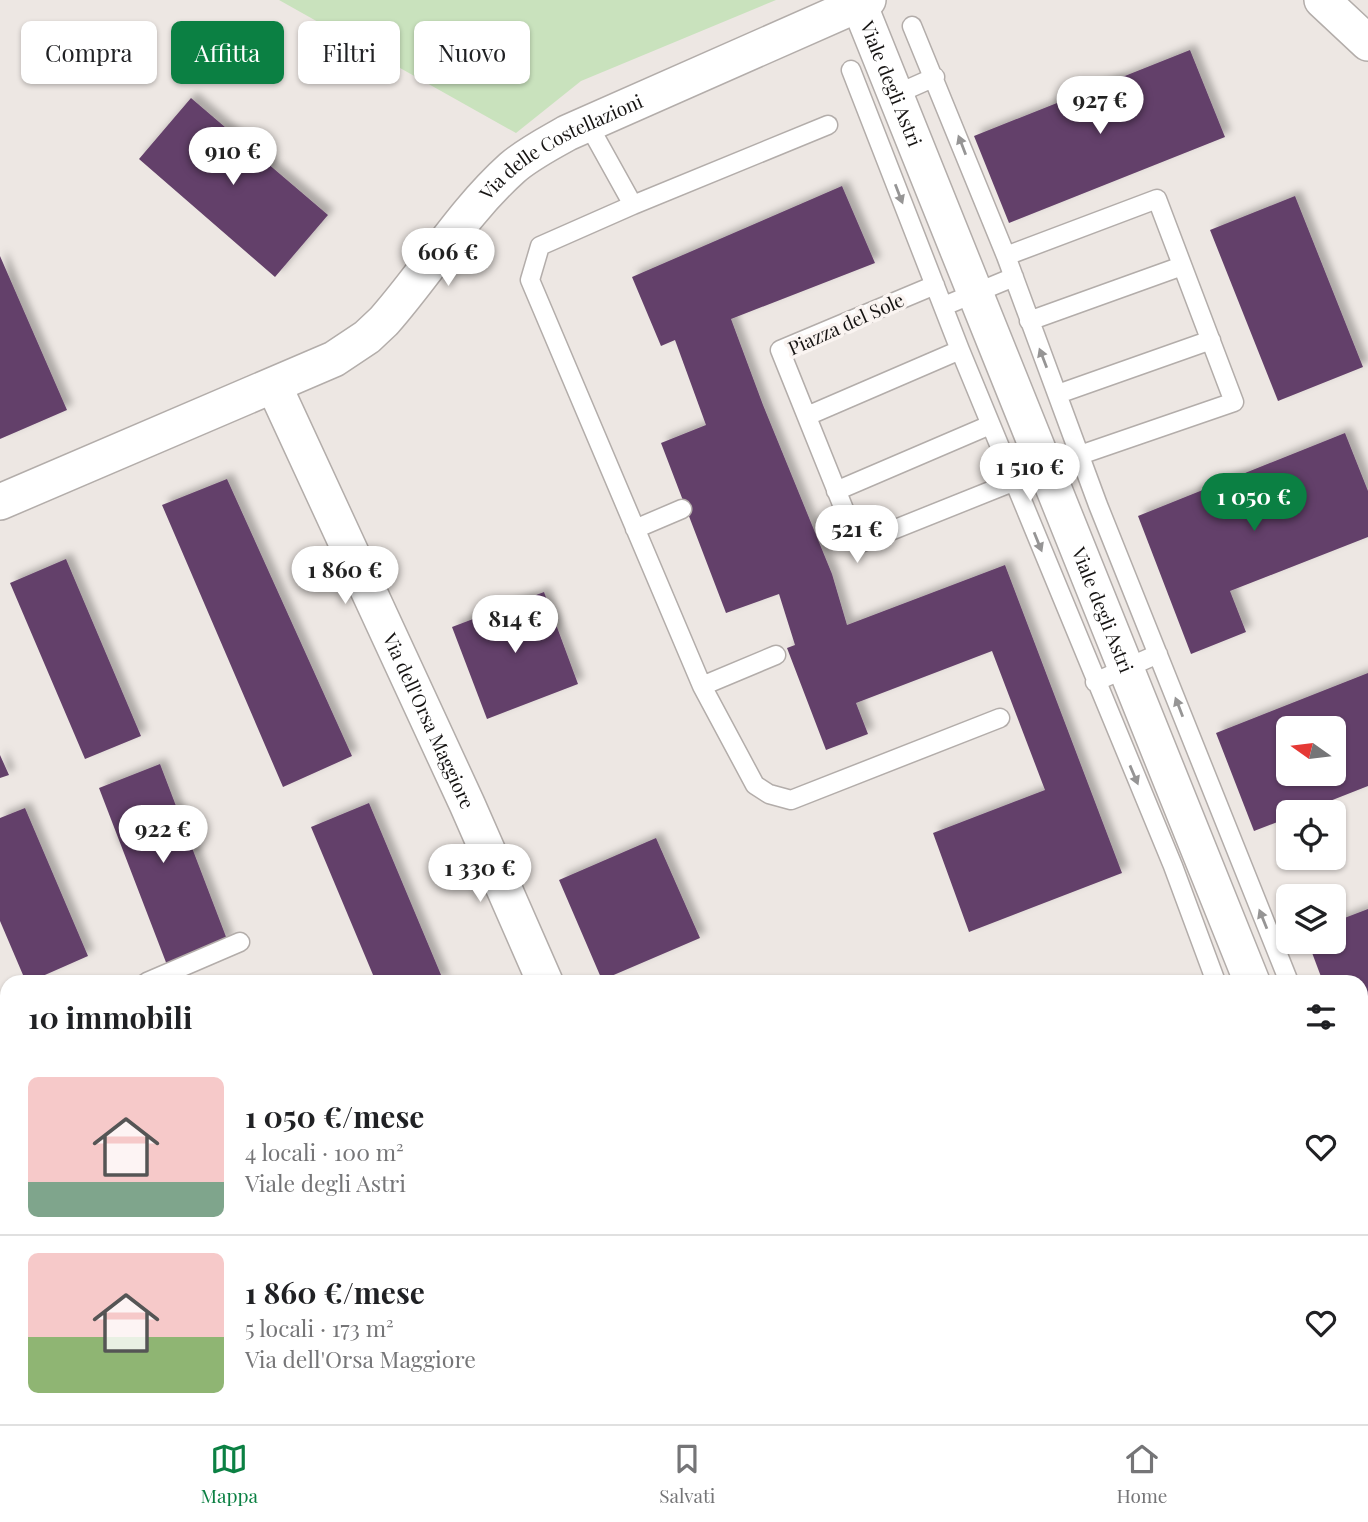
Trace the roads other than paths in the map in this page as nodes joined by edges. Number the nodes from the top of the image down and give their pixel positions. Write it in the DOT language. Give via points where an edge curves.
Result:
graph roads {
  1 [pos="1322,0"];
  2 [pos="864,2"];
  3 [pos="912,26"];
  4 [pos="1368,43"];
  5 [pos="851,70"];
  6 [pos="935,77"];
  7 [pos="881,101"];
  8 [pos="588,124"];
  9 [pos="828,125"];
  10 [pos="633,205"];
  11 [pos="1006,256"];
  12 [pos="1182,266"];
  13 [pos="1014,277"];
  14 [pos="935,285"];
  15 [pos="976,292"];
  16 [pos="944,306"];
  17 [pos="1029,321"];
  18 [pos="1211,340"];
  19 [pos="960,350"];
  20 [pos="274,386"];
  21 [pos="1058,394"];
  22 [pos="807,416"];
  23 [pos="990,425"];
  24 [pos="1080,455"];
  25 [pos="1047,468"];
  26 [pos="1014,482"];
  27 [pos="836,491"];
  28 [pos="0,502"];
  29 [pos="682,509"];
  30 [pos="635,529"];
  31 [pos="1158,654"];
  32 [pos="776,655"];
  33 [pos="1126,668"];
  34 [pos="1095,682"];
  35 [pos="702,686"];
  36 [pos="1000,718"];
  37 [pos="240,942"];
  38 [pos="163,975"];
  39 [pos="542,975"];
  40 [pos="1213,975"];
  41 [pos="1249,975"];
  42 [pos="1286,975"];
  1 -- 4 [label="street"];
  2 -- 7 [label="street, Viale degli Astri"];
  2 -- 8 [label="street, Via delle Costellazioni"];
  3 -- 6 [label="lane"];
  5 -- 7 [label="lane"];
  6 -- 7 [label="lane"];
  11 -- 6 [label="lane, one-way"];
  7 -- 14 [label="lane, one-way"];
  7 -- 15 [label="street, Viale degli Astri"];
  8 -- 10 [label="lane"];
  8 -- 20 [label="street, Via delle Costellazioni" via="539,149 500,180 367,337 334,359"];
  9 -- 10 [label="lane"];
  10 -- 30 [label="lane" via="540,246 530,281"];
  11 -- 12 [label="lane, Piazza del Sole" via="1157,199"];
  11 -- 13 [label="lane"];
  12 -- 17 [label="lane"];
  12 -- 18 [label="lane, Piazza del Sole"];
  13 -- 15 [label="lane"];
  13 -- 17 [label="lane"];
  14 -- 16 [label="lane"];
  14 -- 22 [label="lane, Piazza del Sole" via="780,350"];
  15 -- 16 [label="lane"];
  15 -- 25 [label="street, Viale degli Astri"];
  16 -- 19 [label="lane"];
  21 -- 17 [label="lane, one-way"];
  18 -- 21 [label="lane"];
  18 -- 24 [label="lane, Piazza del Sole" via="1234,402"];
  19 -- 22 [label="lane"];
  19 -- 23 [label="lane"];
  20 -- 28 [label="street, Via delle Costellazioni"];
  20 -- 39 [label="street, Via dell'Orsa Maggiore"];
  21 -- 24 [label="lane"];
  22 -- 27 [label="lane, Piazza del Sole"];
  23 -- 26 [label="lane"];
  23 -- 27 [label="lane"];
  24 -- 25 [label="lane, Piazza del Sole"];
  24 -- 31 [label="lane"];
  25 -- 26 [label="lane, Piazza del Sole"];
  25 -- 33 [label="street, Viale degli Astri"];
  26 -- 27 [label="lane, Piazza del Sole" via="858,544"];
  26 -- 34 [label="lane, one-way"];
  29 -- 30 [label="lane"];
  30 -- 35 [label="lane"];
  31 -- 33 [label="lane"];
  42 -- 31 [label="lane, one-way"];
  32 -- 35 [label="lane"];
  33 -- 34 [label="lane"];
  33 -- 41 [label="street, Viale degli Astri"];
  34 -- 40 [label="lane, one-way"];
  35 -- 36 [label="lane" via="755,785 791,800"];
  37 -- 38 [label="lane"];
}
